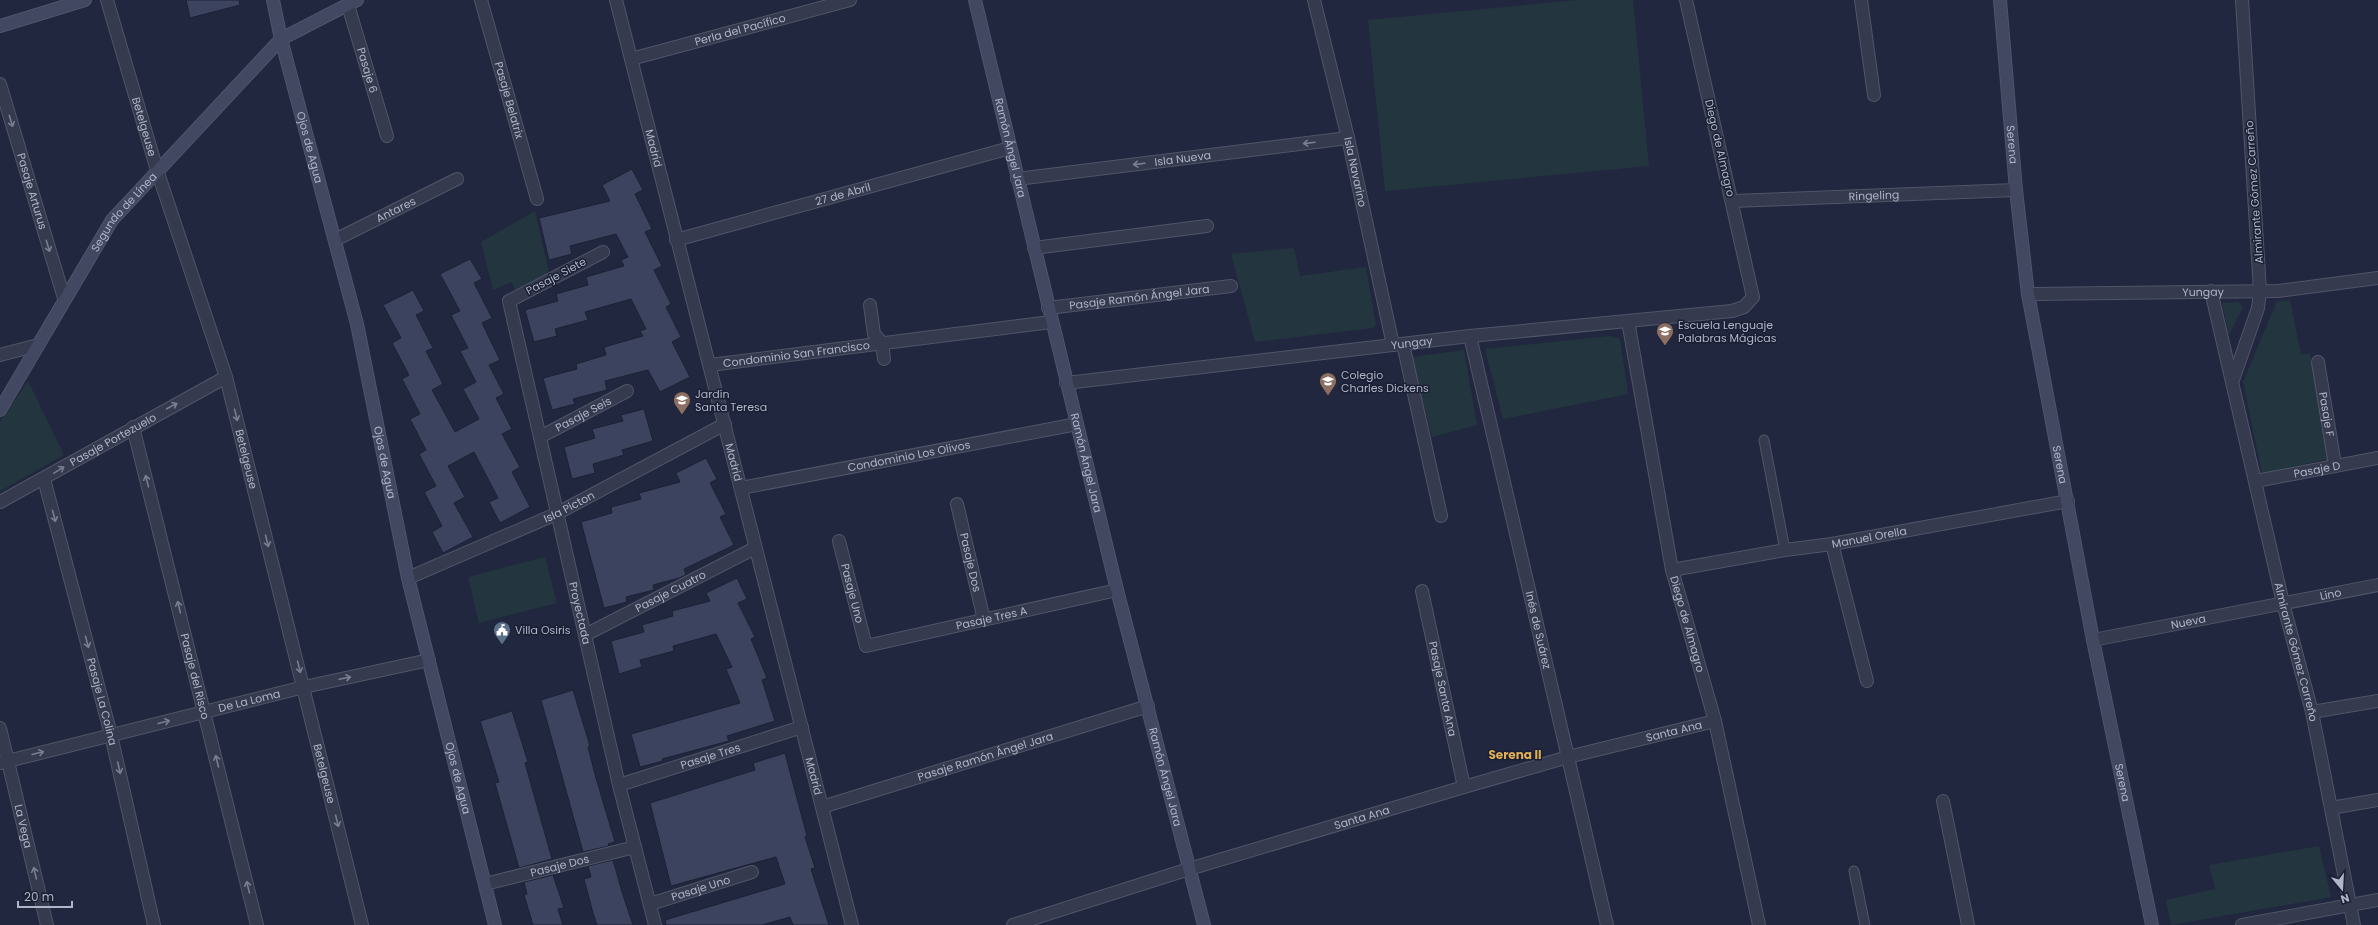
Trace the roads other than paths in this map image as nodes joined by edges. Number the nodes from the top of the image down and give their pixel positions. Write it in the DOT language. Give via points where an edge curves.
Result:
graph roads {
  1 [pos="84,0"];
  2 [pos="107,0"];
  3 [pos="273,0"];
  4 [pos="480,0"];
  5 [pos="616,0"];
  6 [pos="850,0"];
  7 [pos="975,0"];
  8 [pos="1314,0"];
  9 [pos="1686,0"];
  10 [pos="1861,0"];
  11 [pos="2000,0"];
  12 [pos="2242,0"];
  13 [pos="352,3"];
  14 [pos="0,26"];
  15 [pos="281,39"];
  16 [pos="631,59"];
  17 [pos="0,84"];
  18 [pos="1874,95"];
  19 [pos="387,136"];
  20 [pos="1348,138"];
  21 [pos="1010,148"];
  22 [pos="157,170"];
  23 [pos="1017,179"];
  24 [pos="457,180"];
  25 [pos="2016,190"];
  26 [pos="537,199"];
  27 [pos="1732,201"];
  28 [pos="1207,226"];
  29 [pos="335,240"];
  30 [pos="676,240"];
  31 [pos="1034,248"];
  32 [pos="603,252"];
  33 [pos="2378,278"];
  34 [pos="1231,286"];
  35 [pos="2211,291"];
  36 [pos="2260,291"];
  37 [pos="2028,294"];
  38 [pos="1753,297"];
  39 [pos="64,298"];
  40 [pos="509,301"];
  41 [pos="870,305"];
  42 [pos="1048,308"];
  43 [pos="1628,321"];
  44 [pos="1051,322"];
  45 [pos="1470,336"];
  46 [pos="882,343"];
  47 [pos="1398,344"];
  48 [pos="38,345"];
  49 [pos="0,354"];
  50 [pos="884,359"];
  51 [pos="2318,362"];
  52 [pos="710,365"];
  53 [pos="226,377"];
  54 [pos="2233,380"];
  55 [pos="1066,383"];
  56 [pos="627,391"];
  57 [pos="0,410"];
  58 [pos="725,424"];
  59 [pos="1077,424"];
  60 [pos="133,427"];
  61 [pos="540,438"];
  62 [pos="1764,440"];
  63 [pos="2378,458"];
  64 [pos="2335,466"];
  65 [pos="44,479"];
  66 [pos="2256,481"];
  67 [pos="741,488"];
  68 [pos="0,502"];
  69 [pos="2068,502"];
  70 [pos="957,504"];
  71 [pos="556,514"];
  72 [pos="1441,516"];
  73 [pos="839,541"];
  74 [pos="1832,544"];
  75 [pos="756,548"];
  76 [pos="1785,550"];
  77 [pos="1672,570"];
  78 [pos="408,578"];
  79 [pos="2378,585"];
  80 [pos="1117,590"];
  81 [pos="1422,591"];
  82 [pos="2283,603"];
  83 [pos="984,620"];
  84 [pos="585,635"];
  85 [pos="2093,640"];
  86 [pos="866,646"];
  87 [pos="429,660"];
  88 [pos="1867,681"];
  89 [pos="304,688"];
  90 [pos="2378,701"];
  91 [pos="1148,706"];
  92 [pos="205,712"];
  93 [pos="2312,712"];
  94 [pos="1715,721"];
  95 [pos="802,727"];
  96 [pos="0,728"];
  97 [pos="111,735"];
  98 [pos="1568,757"];
  99 [pos="4,762"];
  100 [pos="619,785"];
  101 [pos="1464,787"];
  102 [pos="2378,800"];
  103 [pos="1943,801"];
  104 [pos="822,807"];
  105 [pos="2331,808"];
  106 [pos="635,847"];
  107 [pos="1189,869"];
  108 [pos="1854,871"];
  109 [pos="752,872"];
  110 [pos="485,884"];
  111 [pos="2378,900"];
  112 [pos="650,904"];
  113 [pos="2349,904"];
  114 [pos="47,925"];
  115 [pos="154,925"];
  116 [pos="257,925"];
  117 [pos="362,925"];
  118 [pos="495,925"];
  119 [pos="655,925"];
  120 [pos="852,925"];
  121 [pos="1013,925"];
  122 [pos="1204,925"];
  123 [pos="1607,925"];
  124 [pos="1760,925"];
  125 [pos="1865,925"];
  126 [pos="1968,925"];
  127 [pos="2152,925"];
  128 [pos="2242,925"];
  129 [pos="2354,925"];
  1 -- 14 [label="street"];
  2 -- 22 [label="street, Betelgeuse"];
  3 -- 15 [label="street, Ojos de Agua"];
  4 -- 26 [label="street, Pasaje Belatrix"];
  5 -- 16 [label="street, Madrid"];
  6 -- 16 [label="street, Perla del Pacífico"];
  7 -- 21 [label="street, Ramón Ángel Jara"];
  8 -- 20 [label="street, Isla Navarino"];
  9 -- 27 [label="street, Diego de Almagro"];
  10 -- 18 [label="street"];
  11 -- 25 [label="street, Serena"];
  12 -- 36 [label="street, Almirante Gómez Carreño"];
  13 -- 15 [label="street"];
  13 -- 19 [label="street, Pasaje 6"];
  15 -- 22 [label="street, Segundo de Línea"];
  15 -- 29 [label="street, Ojos de Agua"];
  16 -- 30 [label="street, Madrid"];
  17 -- 39 [label="street, Pasaje Arturus, one-way"];
  20 -- 23 [label="street, Isla Nueva, one-way"];
  20 -- 47 [label="street, Isla Navarino"];
  21 -- 23 [label="street, Ramón Ángel Jara"];
  21 -- 30 [label="street, 27 de Abril"];
  22 -- 39 [label="street, Segundo de Línea" via="112,220"];
  22 -- 53 [label="street, Betelgeuse"];
  23 -- 31 [label="street, Ramón Ángel Jara"];
  24 -- 29 [label="street, Antares"];
  25 -- 27 [label="street, Ringeling"];
  25 -- 37 [label="street, Serena"];
  27 -- 38 [label="street, Diego de Almagro"];
  28 -- 31 [label="street"];
  29 -- 78 [label="street, Ojos de Agua" via="357,324"];
  30 -- 52 [label="street, Madrid"];
  31 -- 42 [label="street, Ramón Ángel Jara"];
  32 -- 40 [label="street, Pasaje Siete"];
  33 -- 36 [label="street, Yungay"];
  34 -- 42 [label="street, Pasaje Ramón Ángel Jara"];
  35 -- 36 [label="street, Yungay"];
  35 -- 37 [label="street, Yungay"];
  35 -- 54 [label="street, Almirante Gómez Carreño"];
  36 -- 54 [label="street, Almirante Gómez Carreño" via="2258,308"];
  37 -- 69 [label="street, Serena"];
  38 -- 43 [label="street, Yungay" via="1744,307 1732,311"];
  39 -- 48 [label="street, Segundo de Línea"];
  40 -- 61 [label="street, Proyectada"];
  41 -- 46 [label="street, Condominio San Francisco" via="874,334"];
  42 -- 44 [label="street, Ramón Ángel Jara"];
  43 -- 45 [label="street, Yungay"];
  43 -- 77 [label="street, Diego de Almagro"];
  44 -- 46 [label="street, Condominio San Francisco"];
  44 -- 55 [label="street, Ramón Ángel Jara"];
  45 -- 47 [label="street, Yungay"];
  45 -- 98 [label="street, Inés de Suárez"];
  46 -- 50 [label="street, Condominio San Francisco"];
  46 -- 52 [label="street, Condominio San Francisco"];
  47 -- 55 [label="street, Yungay"];
  47 -- 72 [label="street, Isla Navarino"];
  48 -- 49 [label="street"];
  48 -- 57 [label="street, Segundo de Línea"];
  51 -- 64 [label="street, Pasaje F"];
  52 -- 58 [label="street, Madrid"];
  60 -- 53 [label="street, Pasaje Portezuelo, one-way"];
  53 -- 89 [label="street, Betelgeuse, one-way"];
  54 -- 66 [label="street, Almirante Gómez Carreño"];
  55 -- 59 [label="street, Ramón Ángel Jara"];
  56 -- 61 [label="street, Pasaje Seis"];
  58 -- 67 [label="street, Madrid"];
  58 -- 71 [label="street, Isla Picton"];
  59 -- 67 [label="street, Condominio Los Olivos"];
  59 -- 80 [label="street, Ramón Ángel Jara"];
  65 -- 60 [label="street, Pasaje Portezuelo, one-way"];
  92 -- 60 [label="street, Pasaje del Risco, one-way"];
  61 -- 71 [label="street, Proyectada"];
  62 -- 76 [label="lane"];
  63 -- 64 [label="street, Pasaje D"];
  64 -- 66 [label="street, Pasaje D"];
  65 -- 68 [label="street, Pasaje Portezuelo"];
  65 -- 97 [label="street, Pasaje La Colina, one-way"];
  66 -- 82 [label="street, Almirante Gómez Carreño"];
  67 -- 75 [label="street, Madrid"];
  69 -- 74 [label="street, Manuel Orella"];
  69 -- 85 [label="street, Serena"];
  70 -- 83 [label="street, Pasaje Dos"];
  71 -- 78 [label="street, Isla Picton"];
  71 -- 84 [label="street, Proyectada"];
  73 -- 86 [label="street, Pasaje Uno"];
  74 -- 76 [label="street, Manuel Orella"];
  74 -- 88 [label="street"];
  75 -- 84 [label="street, Pasaje Cuatro"];
  75 -- 95 [label="street, Madrid"];
  76 -- 77 [label="street, Manuel Orella"];
  77 -- 94 [label="street, Diego de Almagro"];
  78 -- 87 [label="street, Ojos de Agua"];
  79 -- 82 [label="street, Lino"];
  80 -- 83 [label="street, Pasaje Tres A"];
  80 -- 91 [label="street, Ramón Ángel Jara"];
  81 -- 101 [label="street, Pasaje Santa Ana"];
  82 -- 85 [label="street, Nueva"];
  82 -- 93 [label="street, Almirante Gómez Carreño"];
  83 -- 86 [label="street, Pasaje Tres A"];
  84 -- 100 [label="street, Proyectada"];
  85 -- 127 [label="street, Serena"];
  89 -- 87 [label="street, De La Loma, one-way"];
  87 -- 110 [label="street, Ojos de Agua"];
  89 -- 92 [label="street, De La Loma"];
  89 -- 117 [label="street, Betelgeuse, one-way"];
  90 -- 93 [label="street"];
  91 -- 104 [label="street, Pasaje Ramón Ángel Jara"];
  91 -- 107 [label="street, Ramón Ángel Jara"];
  97 -- 92 [label="street, De La Loma, one-way"];
  116 -- 92 [label="street, Pasaje del Risco, one-way"];
  93 -- 105 [label="street, Almirante Gómez Carreño"];
  94 -- 98 [label="street, Santa Ana"];
  94 -- 124 [label="street, Diego de Almagro"];
  95 -- 100 [label="street, Pasaje Tres"];
  95 -- 104 [label="street, Madrid"];
  96 -- 99 [label="street, La Vega"];
  99 -- 97 [label="street, De La Loma, one-way"];
  97 -- 115 [label="street, Pasaje La Colina, one-way"];
  98 -- 101 [label="street, Santa Ana"];
  98 -- 123 [label="street, Inés de Suárez"];
  114 -- 99 [label="street, La Vega, one-way"];
  100 -- 106 [label="street, Proyectada"];
  101 -- 107 [label="street, Santa Ana"];
  102 -- 105 [label="street"];
  103 -- 126 [label="street"];
  104 -- 120 [label="street, Madrid"];
  105 -- 113 [label="street, Almirante Gómez Carreño"];
  106 -- 110 [label="street, Pasaje Dos"];
  106 -- 112 [label="street, Proyectada"];
  107 -- 121 [label="street, Santa Ana"];
  107 -- 122 [label="street, Ramón Ángel Jara"];
  108 -- 125 [label="lane"];
  109 -- 112 [label="street, Pasaje Uno"];
  110 -- 118 [label="street, Ojos de Agua"];
  111 -- 113 [label="street"];
  112 -- 119 [label="street, Proyectada"];
  113 -- 128 [label="street"];
  113 -- 129 [label="street, Almirante Gómez Carreño"];
}
